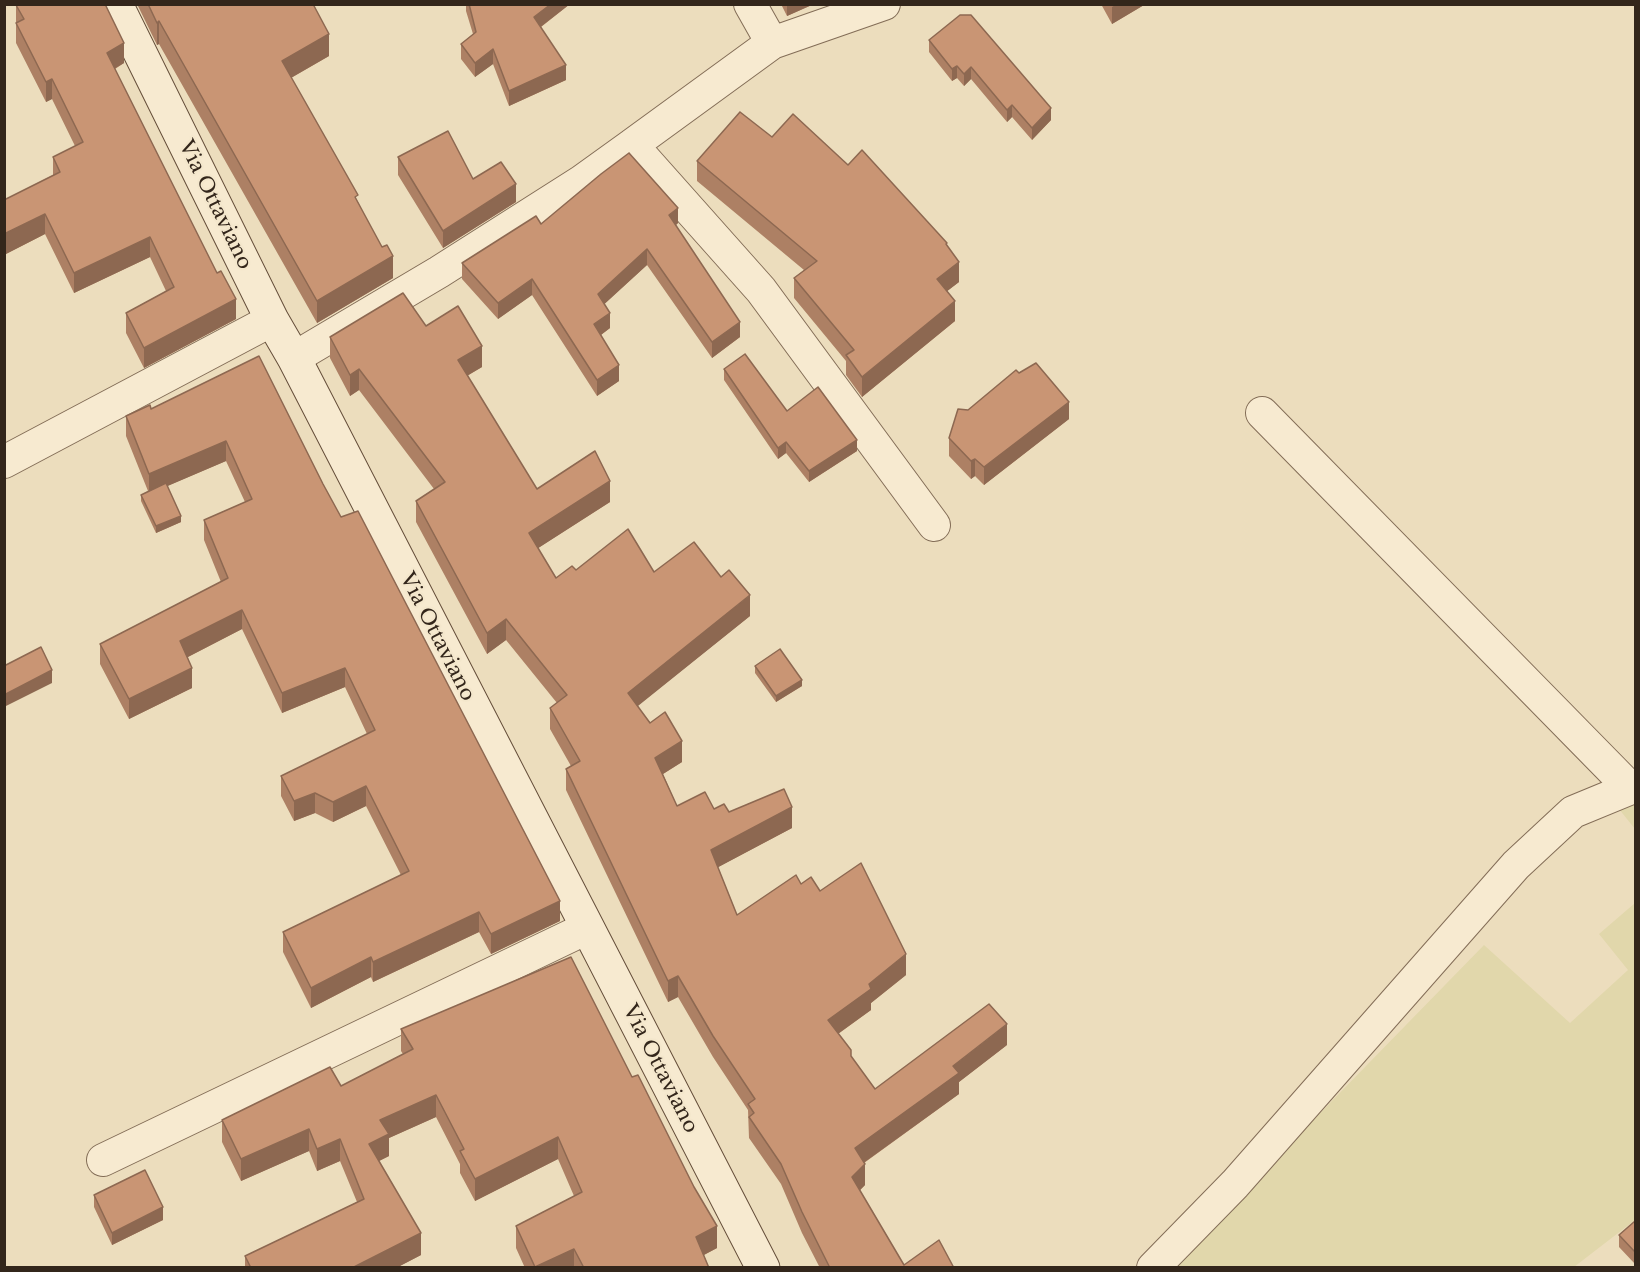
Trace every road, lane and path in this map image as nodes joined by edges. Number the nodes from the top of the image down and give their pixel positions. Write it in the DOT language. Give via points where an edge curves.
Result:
graph roads {
  1 [pos="116,4"];
  2 [pos="750,4"];
  3 [pos="884,4"];
  4 [pos="772,43"];
  5 [pos="632,145"];
  6 [pos="273,320"];
  7 [pos="294,358"];
  8 [pos="1262,413"];
  9 [pos="4,462"];
  10 [pos="934,525"];
  11 [pos="1633,787"];
  12 [pos="587,928"];
  13 [pos="103,1160"];
  14 [pos="763,1268"];
  15 [pos="1154,1268"];
  1 -- 6 [label="main road, Via Ottaviano"];
  2 -- 4 [label="street"];
  3 -- 4 [label="street"];
  4 -- 5 [label="street"];
  5 -- 7 [label="street" via="582,182"];
  5 -- 10 [label="street" via="761,290"];
  6 -- 7 [label="main road, Via Ottaviano"];
  6 -- 9 [label="street"];
  7 -- 12 [label="main road, Via Ottaviano"];
  8 -- 11 [label="street"];
  11 -- 15 [label="street" via="1573,812 1516,865 1235,1184"];
  12 -- 13 [label="street"];
  12 -- 14 [label="main road, Via Ottaviano"];
}
